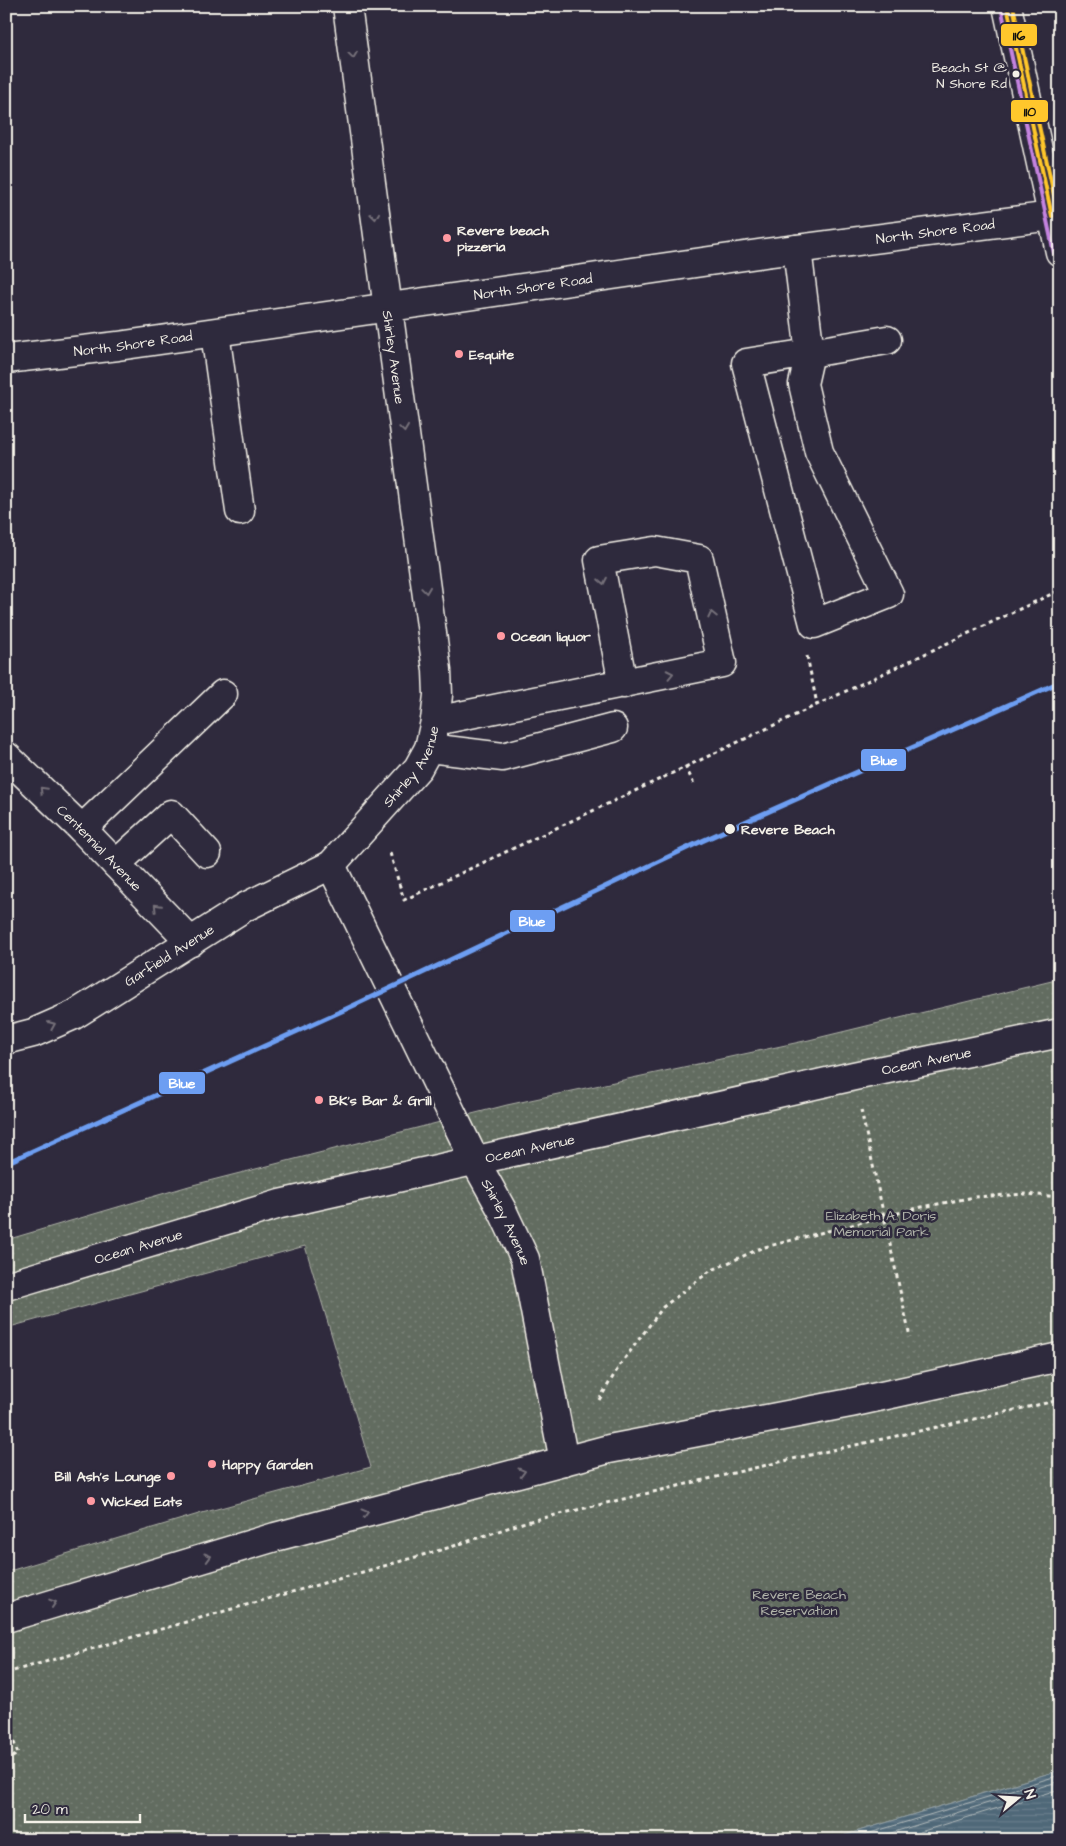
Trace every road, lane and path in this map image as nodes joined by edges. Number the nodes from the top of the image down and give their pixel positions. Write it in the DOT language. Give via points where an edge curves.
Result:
graph roads {
  1 [pos="347,6"];
  2 [pos="1007,6"];
  3 [pos="1056,216"];
  4 [pos="797,249"];
  5 [pos="1060,252"];
  6 [pos="387,307"];
  7 [pos="215,332"];
  8 [pos="887,340"];
  9 [pos="810,353"];
  10 [pos="6,359"];
  11 [pos="240,510"];
  12 [pos="1060,590"];
  13 [pos="814,624"];
  14 [pos="623,684"];
  15 [pos="223,694"];
  16 [pos="817,704"];
  17 [pos="435,721"];
  18 [pos="613,728"];
  19 [pos="429,748"];
  20 [pos="6,756"];
  21 [pos="685,766"];
  22 [pos="695,786"];
  23 [pos="82,829"];
  24 [pos="207,853"];
  25 [pos="390,853"];
  26 [pos="116,864"];
  27 [pos="331,865"];
  28 [pos="191,942"];
  29 [pos="1060,1033"];
  30 [pos="6,1040"];
  31 [pos="854,1076"];
  32 [pos="475,1161"];
  33 [pos="1060,1197"];
  34 [pos="884,1215"];
  35 [pos="6,1286"];
  36 [pos="910,1337"];
  37 [pos="1060,1357"];
  38 [pos="599,1400"];
  39 [pos="1060,1400"];
  40 [pos="564,1462"];
  41 [pos="6,1618"];
  42 [pos="6,1673"];
  43 [pos="6,1719"];
  44 [pos="6,1760"];
  1 -- 6 [label="main road, Shirley Avenue, one-way"];
  2 -- 3 [label="main road"];
  3 -- 4 [label="main road, North Shore Road"];
  3 -- 5 [label="main road"];
  4 -- 6 [label="main road, North Shore Road"];
  4 -- 9 [label="main road"];
  6 -- 7 [label="main road, North Shore Road"];
  6 -- 17 [label="main road, Shirley Avenue, one-way" via="437,670"];
  7 -- 10 [label="main road, North Shore Road"];
  7 -- 11 [label="main road"];
  8 -- 9 [label="main road"];
  9 -- 13 [label="main road" via="746,363"];
  9 -- 13 [label="main road" via="803,384 819,452 889,594"];
  12 -- 16 [label="path"];
  13 -- 16 [label="path" via="806,649"];
  14 -- 14 [label="main road, one-way" via="722,663 699,559 655,551 599,560"];
  14 -- 17 [label="main road"];
  15 -- 23 [label="main road"];
  16 -- 21 [label="path"];
  17 -- 19 [label="main road, Shirley Avenue"];
  18 -- 19 [label="main road" via="503,757"];
  19 -- 27 [label="main road, Shirley Avenue" via="418,768"];
  23 -- 20 [label="main road, Centennial Avenue, one-way"];
  21 -- 22 [label="path"];
  21 -- 25 [label="path" via="404,900"];
  23 -- 26 [label="main road, Centennial Avenue"];
  24 -- 26 [label="main road" via="171,814"];
  28 -- 26 [label="main road, Centennial Avenue, one-way"];
  27 -- 28 [label="main road, Garfield Avenue" via="245,907"];
  27 -- 32 [label="main road, Shirley Avenue"];
  30 -- 28 [label="main road, Garfield Avenue, one-way" via="33,1033 74,1015"];
  29 -- 31 [label="main road, Ocean Avenue"];
  31 -- 32 [label="main road, Ocean Avenue"];
  31 -- 34 [label="path"];
  32 -- 35 [label="main road, Ocean Avenue" via="280,1204"];
  32 -- 40 [label="main road, Shirley Avenue" via="525,1259"];
  33 -- 34 [label="path" via="1026,1194 975,1197"];
  34 -- 36 [label="path"];
  34 -- 38 [label="path" via="761,1248 710,1270 663,1308 620,1365"];
  37 -- 40 [label="main road"];
  39 -- 42 [label="path" via="522,1523 451,1547"];
  41 -- 40 [label="main road, one-way" via="275,1537"];
  43 -- 44 [label="path" via="18,1754"];
}
